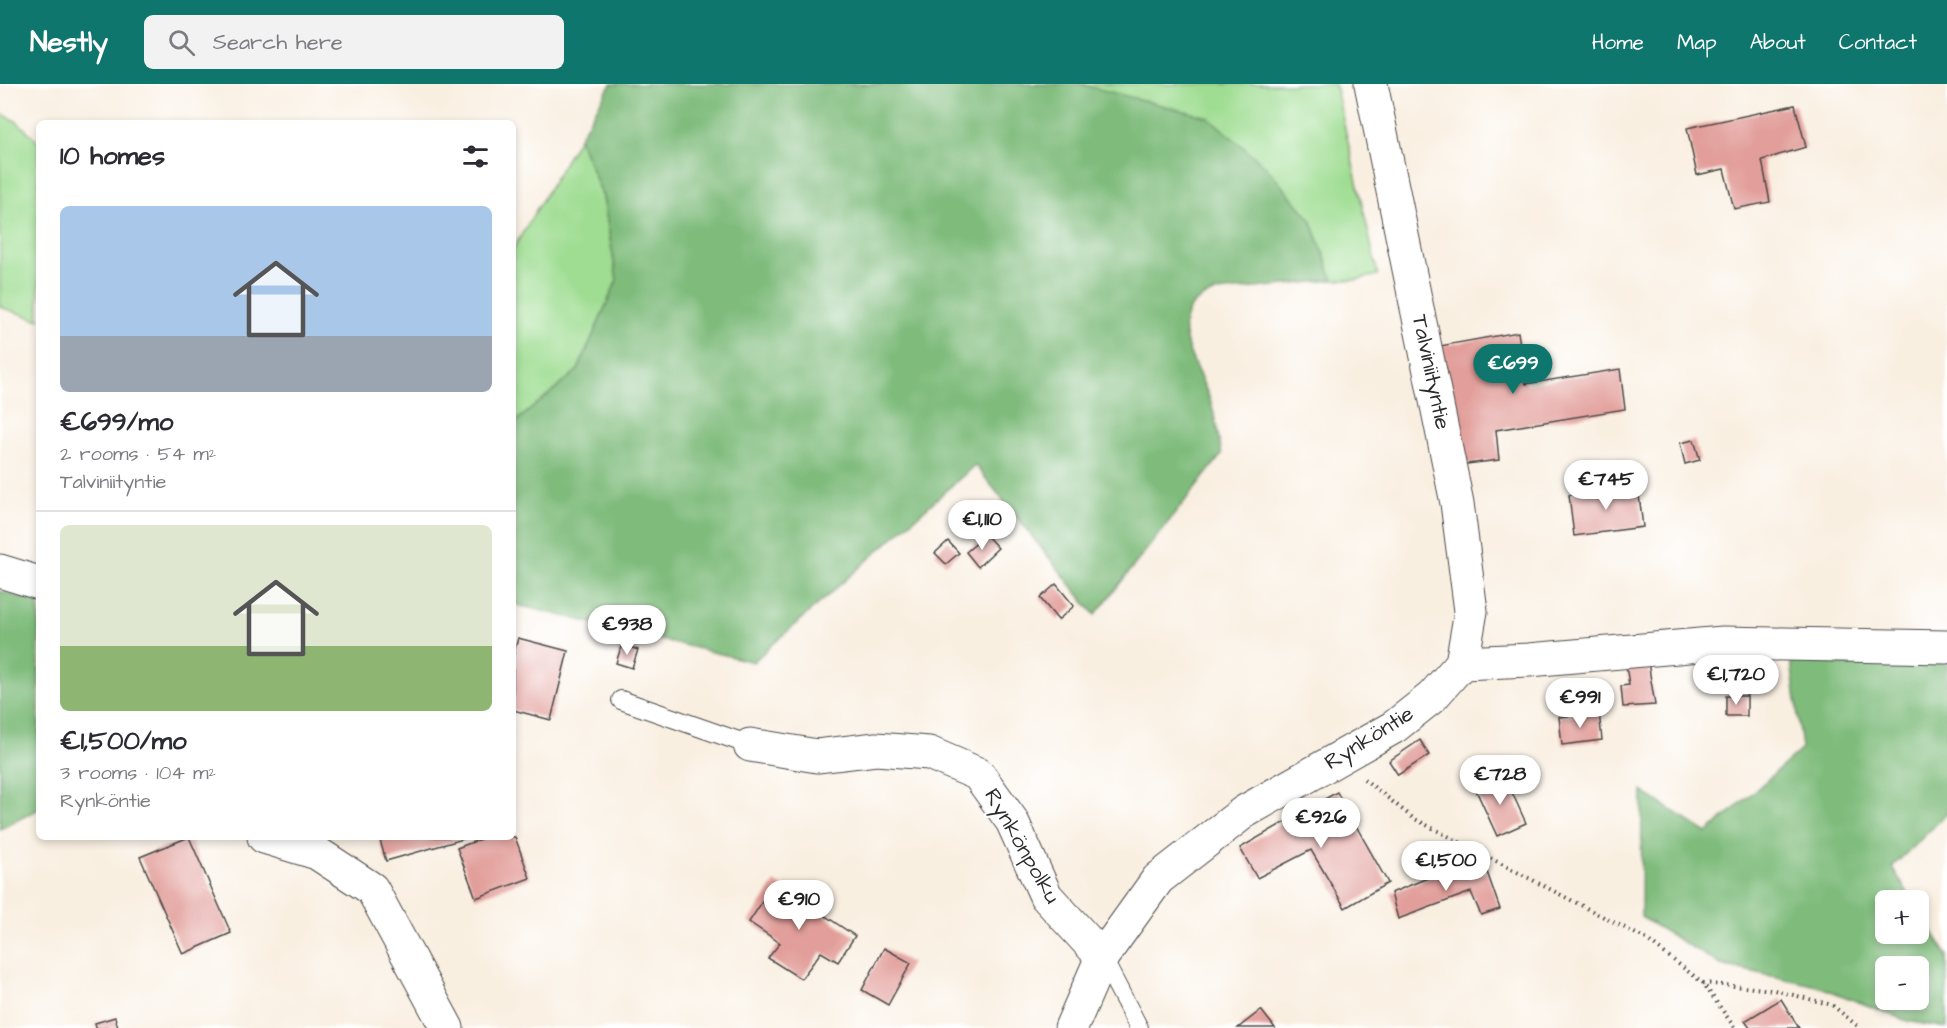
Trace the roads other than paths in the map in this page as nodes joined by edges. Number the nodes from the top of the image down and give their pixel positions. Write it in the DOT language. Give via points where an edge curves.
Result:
graph roads {
  1 [pos="1371,84"];
  2 [pos="0,572"];
  3 [pos="36,582"];
  4 [pos="1947,647"];
  5 [pos="1462,663"];
  6 [pos="621,700"];
  7 [pos="750,745"];
  8 [pos="273,840"];
  9 [pos="1102,957"];
  10 [pos="447,1028"];
  11 [pos="1071,1028"];
  12 [pos="1139,1028"];
  1 -- 5 [label="street, Talviniityntie" via="1457,503 1471,611"];
  2 -- 3 [label="street"];
  4 -- 5 [label="street" via="1723,643"];
  5 -- 9 [label="street, Rynköntie" via="1432,697 1394,727 1244,812 1158,879"];
  6 -- 7 [label="lane"];
  7 -- 9 [label="street, Rynkönpolku" via="817,756 876,749 929,753 978,774 1012,820 1046,896"];
  8 -- 10 [label="street" via="317,854 372,889"];
  9 -- 11 [label="street, Rynköntie"];
  9 -- 12 [label="lane"];
}
